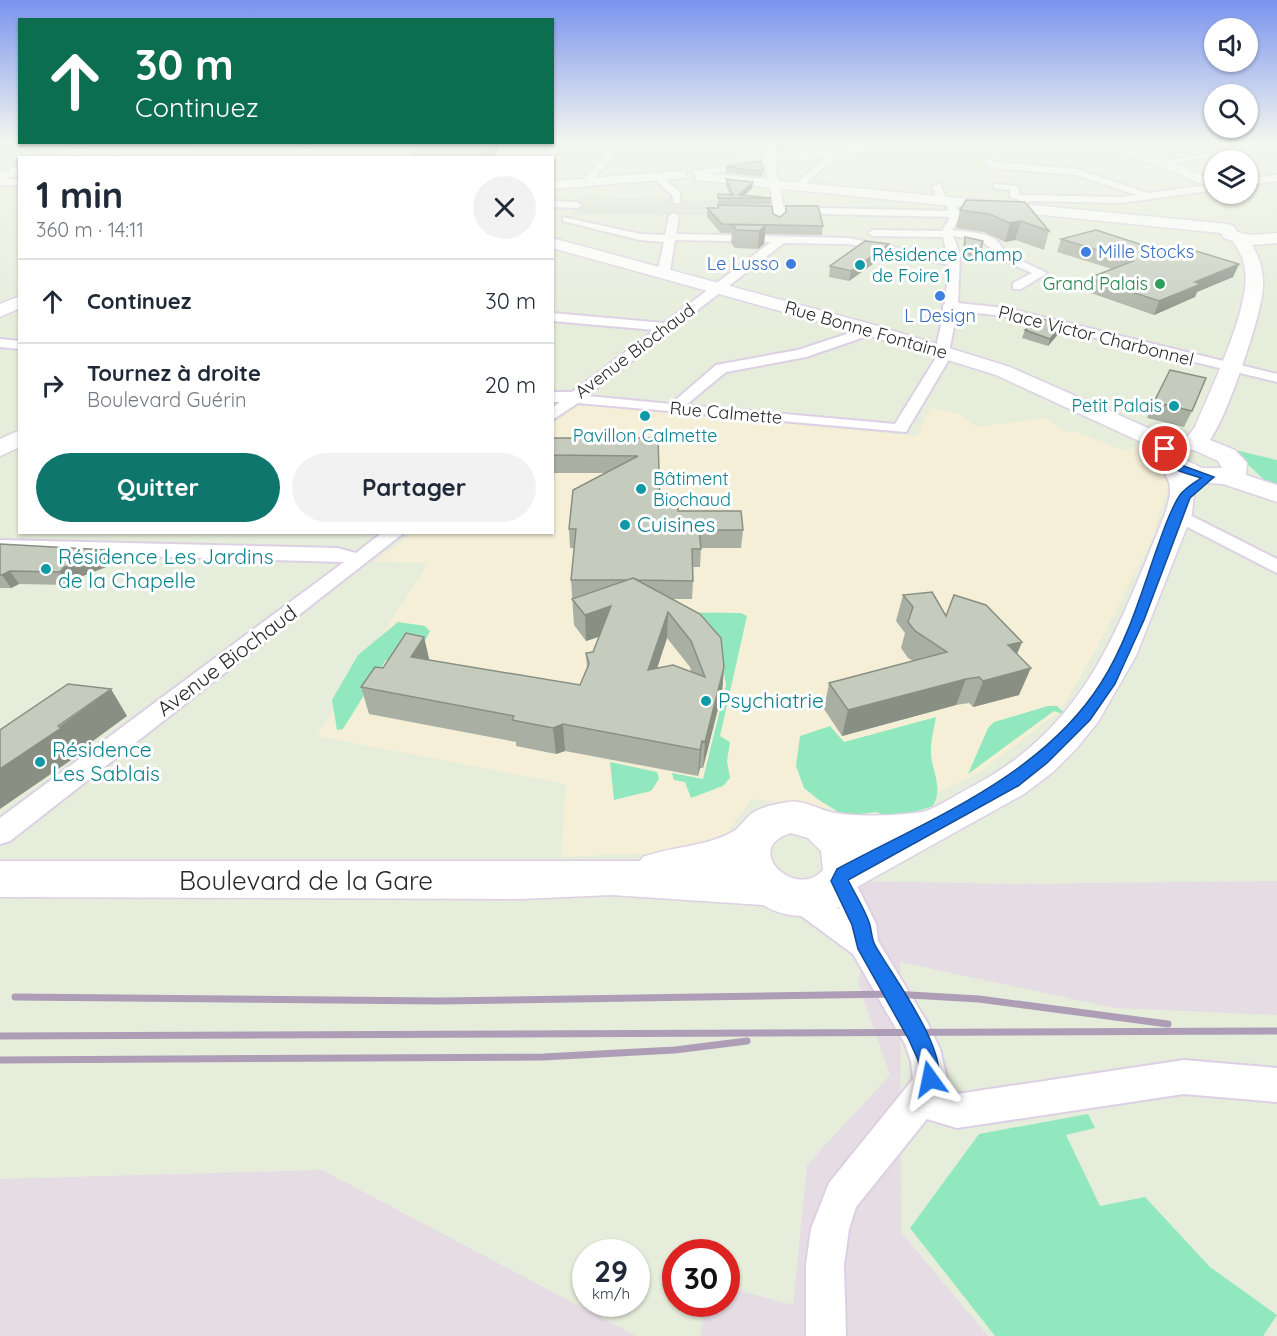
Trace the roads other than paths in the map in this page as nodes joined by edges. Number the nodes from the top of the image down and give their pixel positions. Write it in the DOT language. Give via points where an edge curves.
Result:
graph roads {
  1 [pos="777,205"];
  2 [pos="838,205"];
  3 [pos="944,205"];
  4 [pos="973,205"];
  5 [pos="1026,205"];
  6 [pos="949,206"];
  7 [pos="1040,211"];
  8 [pos="777,215"];
  9 [pos="674,216"];
  10 [pos="565,219"];
  11 [pos="843,220"];
  12 [pos="715,223"];
  13 [pos="1250,232"];
  14 [pos="873,233"];
  15 [pos="946,233"];
  16 [pos="671,238"];
  17 [pos="781,240"];
  18 [pos="849,241"];
  19 [pos="554,244"];
  20 [pos="954,263"];
  21 [pos="661,273"];
  22 [pos="1017,286"];
  23 [pos="718,288"];
  24 [pos="18,302"];
  25 [pos="950,306"];
  26 [pos="0,311"];
  27 [pos="554,318"];
  28 [pos="665,327"];
  29 [pos="871,330"];
  30 [pos="0,343"];
  31 [pos="18,345"];
  32 [pos="942,352"];
  33 [pos="1236,369"];
  34 [pos="1277,378"];
  35 [pos="554,397"];
  36 [pos="573,397"];
  37 [pos="677,408"];
  38 [pos="554,413"];
  39 [pos="18,438"];
  40 [pos="1205,446"];
  41 [pos="0,450"];
  42 [pos="1197,478"];
  43 [pos="1269,491"];
  44 [pos="91,534"];
  45 [pos="393,534"];
  46 [pos="0,546"];
  47 [pos="77,546"];
  48 [pos="360,560"];
  49 [pos="1277,567"];
  50 [pos="930,826"];
  51 [pos="826,829"];
  52 [pos="0,833"];
  53 [pos="750,842"];
  54 [pos="611,877"];
  55 [pos="841,878"];
  56 [pos="0,879"];
  57 [pos="783,892"];
  58 [pos="864,944"];
  59 [pos="1277,1085"];
  60 [pos="924,1097"];
  61 [pos="826,1336"];
  1 -- 8 [label="street"];
  2 -- 11 [label="street"];
  3 -- 6 [label="main road"];
  4 -- 6 [label="main road"];
  5 -- 7 [label="main road"];
  6 -- 7 [label="street" via="1038,215"];
  6 -- 11 [label="street"];
  6 -- 15 [label="street" via="955,217"];
  7 -- 13 [label="main road"];
  8 -- 11 [label="street"];
  8 -- 12 [label="street"];
  9 -- 16 [label="street"];
  10 -- 16 [label="street" via="640,237"];
  11 -- 18 [label="street"];
  12 -- 16 [label="street"];
  12 -- 17 [label="street"];
  13 -- 33 [label="main road" via="1266,279 1266,297"];
  14 -- 15 [label="street"];
  15 -- 20 [label="street" via="954,251"];
  15 -- 22 [label="street" via="985,238 996,243 1000,255 1041,273"];
  16 -- 21 [label="street"];
  17 -- 18 [label="street"];
  17 -- 23 [label="street, Avenue Biochaud"];
  18 -- 20 [label="street"];
  19 -- 21 [label="main road, Rue Bonne Fontaine"];
  20 -- 25 [label="street"];
  21 -- 23 [label="main road, Rue Bonne Fontaine"];
  23 -- 28 [label="street, Avenue Biochaud"];
  23 -- 29 [label="main road, Rue Bonne Fontaine"];
  24 -- 26 [label="main road"];
  25 -- 32 [label="street"];
  25 -- 33 [label="street, Place Victor Charbonnel" via="1005,312"];
  27 -- 28 [label="street"];
  28 -- 36 [label="street, Avenue Biochaud"];
  29 -- 32 [label="main road, Rue Bonne Fontaine"];
  29 -- 37 [label="street" via="801,354 721,368"];
  30 -- 31 [label="street"];
  32 -- 37 [label="street, Rue Calmette" via="944,356 900,429"];
  32 -- 42 [label="main road, Rue Bonne Fontaine" via="1002,371"];
  33 -- 34 [label="street, Place Victor Charbonnel"];
  33 -- 40 [label="main road" via="1215,439"];
  35 -- 36 [label="street, Rue Calmette"];
  36 -- 37 [label="street, Rue Calmette"];
  36 -- 38 [label="street, Avenue Biochaud"];
  39 -- 41 [label="main road"];
  40 -- 42 [label="main road"];
  40 -- 42 [label="main road" via="1235,463"];
  42 -- 43 [label="main road, Rue Bonne Fontaine"];
  42 -- 49 [label="street"];
  42 -- 50 [label="main road" via="1108,684 1085,716 1042,759 1012,782"];
  44 -- 47 [label="street"];
  45 -- 48 [label="street, Avenue Biochaud"];
  46 -- 47 [label="street"];
  47 -- 48 [label="street" via="336,554"];
  48 -- 52 [label="street, Avenue Biochaud"];
  50 -- 51 [label="main road" via="865,832"];
  50 -- 55 [label="main road"];
  51 -- 53 [label="main road" via="805,819 778,818 757,831"];
  51 -- 55 [label="main road" via="842,850 845,863"];
  53 -- 54 [label="main road" via="680,865"];
  53 -- 57 [label="main road" via="751,866"];
  54 -- 56 [label="main road, Boulevard de la Gare"];
  54 -- 57 [label="main road"];
  55 -- 57 [label="main road" via="823,894"];
  55 -- 58 [label="street" via="861,924"];
  57 -- 58 [label="street"];
  58 -- 60 [label="street" via="928,1060 930,1079"];
  59 -- 60 [label="street" via="1184,1077 957,1111"];
  60 -- 61 [label="street" via="842,1196 830,1229 825,1265"];
}
